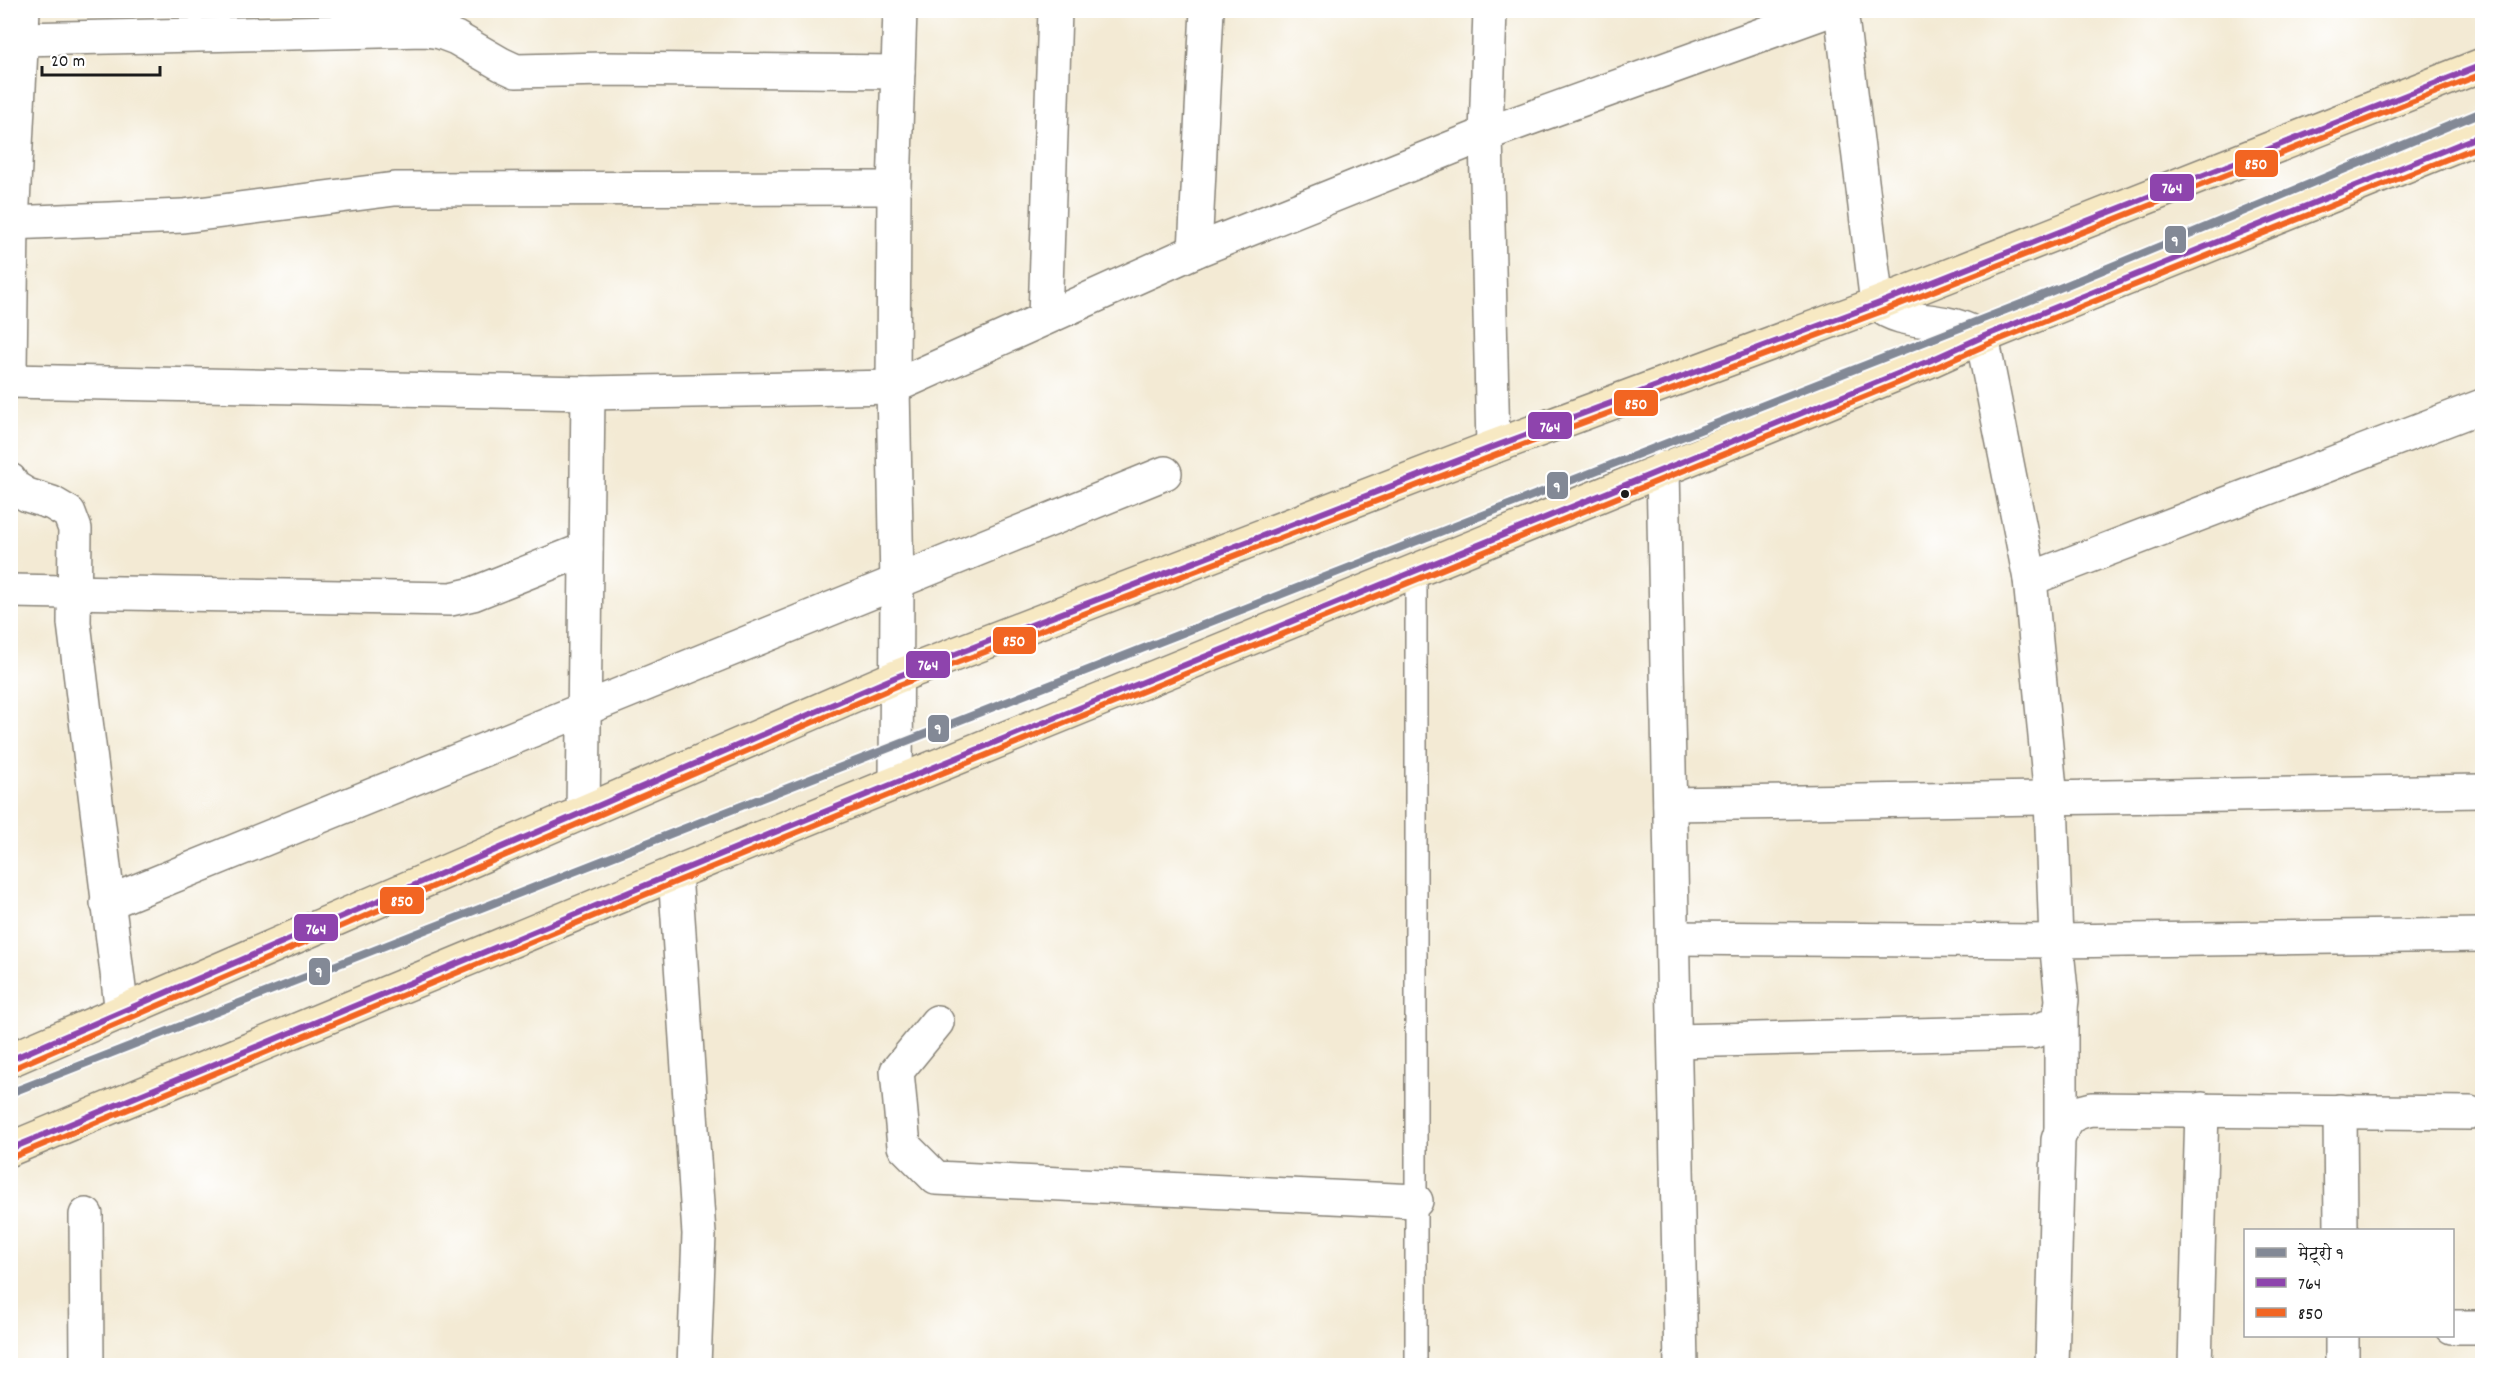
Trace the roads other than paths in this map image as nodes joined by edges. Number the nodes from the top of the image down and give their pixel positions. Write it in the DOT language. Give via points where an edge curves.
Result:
graph roads {
  1 [pos="900,10"];
  2 [pos="1055,10"];
  3 [pos="1207,10"];
  4 [pos="1490,10"];
  5 [pos="1830,10"];
  6 [pos="1841,10"];
  7 [pos="236,22"];
  8 [pos="22,25"];
  9 [pos="2482,65"];
  10 [pos="898,72"];
  11 [pos="1486,134"];
  12 [pos="2482,135"];
  13 [pos="894,188"];
  14 [pos="11,223"];
  15 [pos="1195,251"];
  16 [pos="1877,304"];
  17 [pos="1046,318"];
  18 [pos="1982,337"];
  19 [pos="10,368"];
  20 [pos="10,381"];
  21 [pos="893,387"];
  22 [pos="588,393"];
  23 [pos="2482,406"];
  24 [pos="1493,447"];
  25 [pos="1664,468"];
  26 [pos="1164,473"];
  27 [pos="16,490"];
  28 [pos="586,549"];
  29 [pos="1416,570"];
  30 [pos="2030,579"];
  31 [pos="897,583"];
  32 [pos="10,591"];
  33 [pos="73,591"];
  34 [pos="896,677"];
  35 [pos="584,711"];
  36 [pos="896,783"];
  37 [pos="2482,791"];
  38 [pos="2051,799"];
  39 [pos="1670,804"];
  40 [pos="582,812"];
  41 [pos="675,873"];
  42 [pos="107,903"];
  43 [pos="2482,935"];
  44 [pos="1673,938"];
  45 [pos="2055,941"];
  46 [pos="2061,1009"];
  47 [pos="122,1013"];
  48 [pos="937,1022"];
  49 [pos="1676,1041"];
  50 [pos="10,1060"];
  51 [pos="2202,1109"];
  52 [pos="2340,1111"];
  53 [pos="2470,1113"];
  54 [pos="2061,1131"];
  55 [pos="10,1149"];
  56 [pos="1416,1201"];
  57 [pos="87,1215"];
  58 [pos="2341,1229"];
  59 [pos="2454,1327"];
  60 [pos="2482,1327"];
  61 [pos="2342,1337"];
  62 [pos="87,1365"];
  63 [pos="694,1365"];
  64 [pos="1416,1365"];
  65 [pos="1681,1365"];
  66 [pos="2052,1365"];
  67 [pos="2195,1365"];
  68 [pos="2342,1365"];
  1 -- 10 [label="street"];
  2 -- 17 [label="street"];
  3 -- 15 [label="street"];
  4 -- 11 [label="street"];
  5 -- 11 [label="street"];
  6 -- 16 [label="street"];
  7 -- 8 [label="street"];
  7 -- 10 [label="street" via="440,32 516,70"];
  8 -- 14 [label="street"];
  9 -- 16 [label="main road"];
  10 -- 13 [label="street"];
  11 -- 15 [label="street"];
  11 -- 24 [label="street"];
  12 -- 18 [label="main road"];
  13 -- 14 [label="street" via="395,189 183,216"];
  13 -- 21 [label="street"];
  14 -- 19 [label="street"];
  15 -- 17 [label="street"];
  16 -- 18 [label="street" via="1887,313 1966,328"];
  16 -- 24 [label="main road"];
  17 -- 21 [label="street"];
  18 -- 25 [label="main road"];
  18 -- 30 [label="street"];
  20 -- 22 [label="street"];
  21 -- 22 [label="street"];
  21 -- 31 [label="street"];
  22 -- 28 [label="street"];
  23 -- 30 [label="street"];
  24 -- 34 [label="main road"];
  25 -- 29 [label="main road"];
  25 -- 39 [label="street"];
  26 -- 31 [label="street"];
  27 -- 33 [label="street" via="69,513 75,529"];
  28 -- 33 [label="street" via="451,599"];
  28 -- 35 [label="street"];
  29 -- 36 [label="main road"];
  29 -- 56 [label="lane"];
  30 -- 38 [label="street"];
  31 -- 34 [label="street"];
  31 -- 35 [label="street"];
  32 -- 33 [label="street"];
  33 -- 42 [label="street"];
  34 -- 36 [label="street"];
  34 -- 40 [label="main road"];
  35 -- 40 [label="street"];
  35 -- 42 [label="street"];
  36 -- 41 [label="main road"];
  37 -- 38 [label="street"];
  38 -- 39 [label="street"];
  38 -- 45 [label="street"];
  39 -- 44 [label="street"];
  40 -- 47 [label="main road"];
  41 -- 55 [label="main road"];
  41 -- 63 [label="street" via="699,1234"];
  42 -- 47 [label="street"];
  43 -- 45 [label="street"];
  44 -- 45 [label="street"];
  44 -- 49 [label="street"];
  45 -- 46 [label="street"];
  46 -- 49 [label="street" via="2051,1026 2032,1032"];
  46 -- 54 [label="street"];
  47 -- 50 [label="main road"];
  48 -- 56 [label="street" via="897,1071 904,1146 936,1178"];
  49 -- 65 [label="street"];
  51 -- 52 [label="street"];
  51 -- 54 [label="street" via="2092,1109 2075,1113 2064,1122"];
  51 -- 67 [label="street"];
  52 -- 53 [label="street"];
  52 -- 58 [label="street"];
  54 -- 66 [label="street"];
  56 -- 64 [label="lane"];
  57 -- 62 [label="street"];
  59 -- 60 [label="street"];
  61 -- 68 [label="street"];
}
